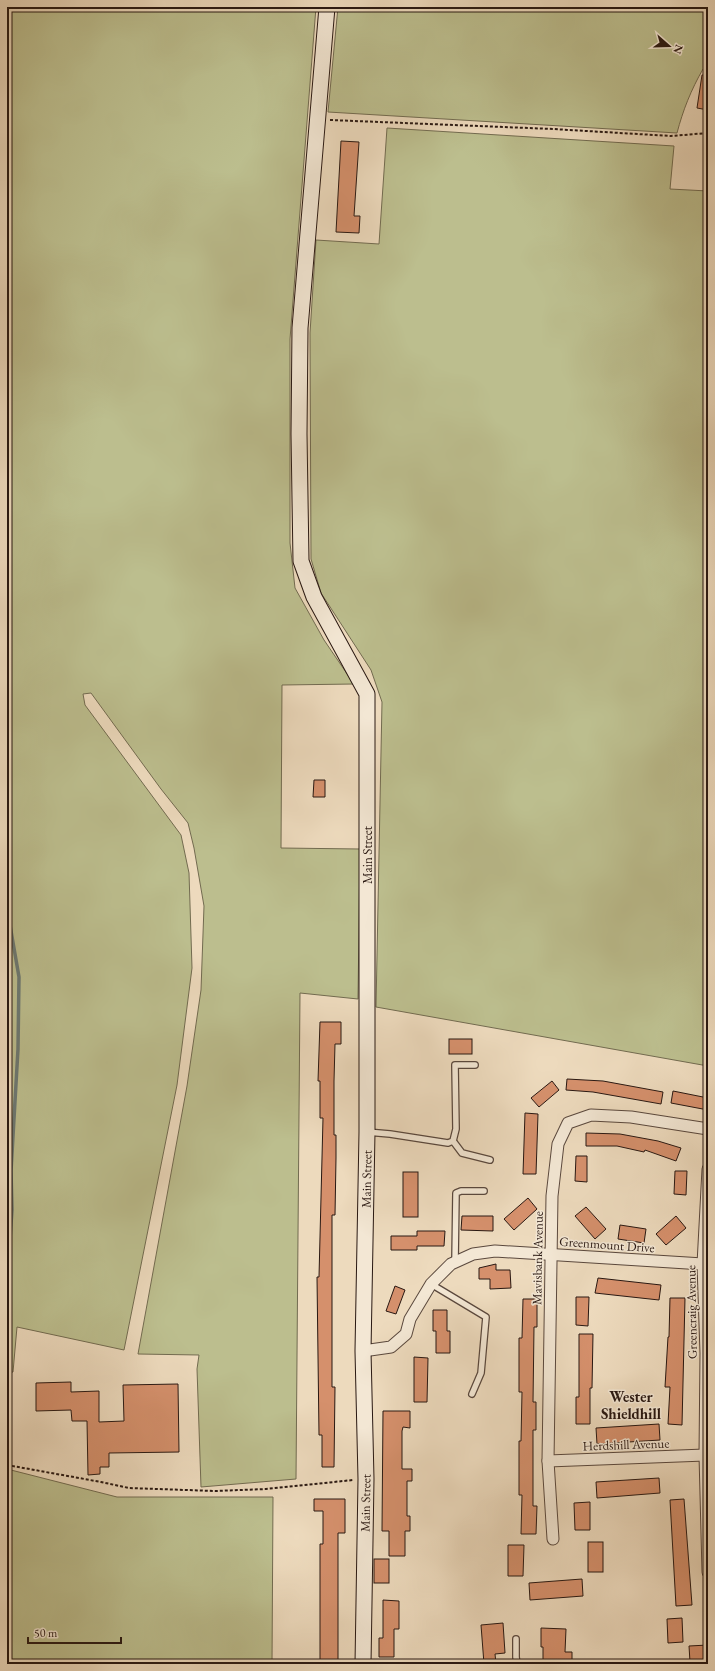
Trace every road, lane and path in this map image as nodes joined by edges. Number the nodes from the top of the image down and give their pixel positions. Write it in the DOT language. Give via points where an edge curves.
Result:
graph roads {
  1 [pos="327,7"];
  2 [pos="318,119"];
  3 [pos="708,133"];
  4 [pos="475,1065"];
  5 [pos="708,1129"];
  6 [pos="367,1132"];
  7 [pos="453,1141"];
  8 [pos="490,1160"];
  9 [pos="708,1169"];
  10 [pos="484,1191"];
  11 [pos="707,1212"];
  12 [pos="550,1255"];
  13 [pos="455,1262"];
  14 [pos="703,1264"];
  15 [pos="431,1284"];
  16 [pos="363,1351"];
  17 [pos="707,1353"];
  18 [pos="472,1394"];
  19 [pos="705,1455"];
  20 [pos="548,1461"];
  21 [pos="7,1465"];
  22 [pos="366,1479"];
  23 [pos="553,1539"];
  24 [pos="708,1572"];
  25 [pos="516,1639"];
  26 [pos="363,1664"];
  27 [pos="517,1664"];
  1 -- 2 [label="street"];
  2 -- 3 [label="path" via="671,136"];
  2 -- 6 [label="street, Main Street" via="300,328 301,561 314,597 367,694"];
  4 -- 7 [label="lane" via="455,1065 456,1129"];
  5 -- 12 [label="street, Mavisbank Avenue" via="631,1117 591,1115 568,1122 558,1144 552,1196"];
  6 -- 7 [label="lane" via="448,1143"];
  6 -- 16 [label="street, Main Street"];
  7 -- 8 [label="lane" via="462,1153"];
  9 -- 11 [label="street, Greencraig Avenue"];
  10 -- 13 [label="lane" via="462,1190 456,1193"];
  11 -- 14 [label="street, Greencraig Avenue"];
  12 -- 13 [label="street, Greenmount Drive" via="495,1251 473,1254"];
  12 -- 14 [label="street, Greenmount Drive"];
  12 -- 20 [label="street, Mavisbank Avenue"];
  13 -- 15 [label="street, Greenmount Drive"];
  14 -- 17 [label="street, Greencraig Avenue"];
  15 -- 16 [label="street, Greenmount Drive" via="410,1319 406,1334 391,1347"];
  15 -- 18 [label="lane" via="486,1317 481,1373"];
  16 -- 22 [label="street, Main Street"];
  17 -- 19 [label="street, Greencraig Avenue"];
  19 -- 20 [label="street, Herdshill Avenue"];
  19 -- 24 [label="street, Greencraig Avenue"];
  20 -- 23 [label="street, Mavisbank Avenue"];
  21 -- 22 [label="path" via="136,1489 266,1489"];
  22 -- 26 [label="street, Main Street"];
  25 -- 27 [label="lane"];
}
